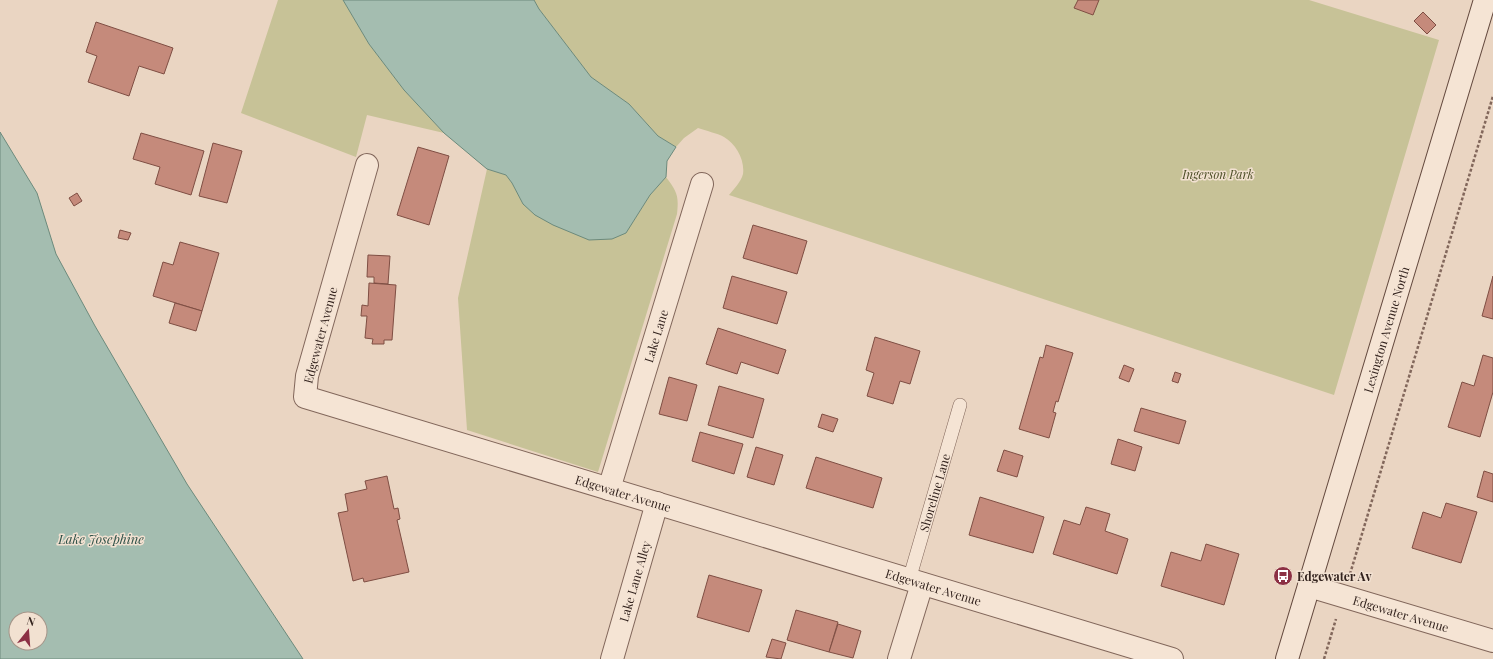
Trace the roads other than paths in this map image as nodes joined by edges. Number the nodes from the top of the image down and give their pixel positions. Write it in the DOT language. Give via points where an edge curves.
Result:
graph roads {
  1 [pos="1485,0"];
  2 [pos="367,165"];
  3 [pos="702,184"];
  4 [pos="960,405"];
  5 [pos="609,489"];
  6 [pos="657,503"];
  7 [pos="915,582"];
  8 [pos="1308,586"];
  9 [pos="1493,641"];
  10 [pos="612,659"];
  11 [pos="899,659"];
  12 [pos="1172,659"];
  13 [pos="1287,659"];
  1 -- 8 [label="street, Lexington Avenue North"];
  2 -- 5 [label="street, Edgewater Avenue" via="307,376 305,397"];
  3 -- 5 [label="street, Lake Lane"];
  4 -- 7 [label="lane, Shoreline Lane"];
  5 -- 6 [label="street, Edgewater Avenue"];
  6 -- 7 [label="street, Edgewater Avenue"];
  6 -- 10 [label="street, Lake Lane Alley"];
  7 -- 11 [label="street, Shoreline Lane"];
  7 -- 12 [label="street, Edgewater Avenue"];
  8 -- 9 [label="street, Edgewater Avenue"];
  8 -- 13 [label="street, Lexington Avenue North"];
}
